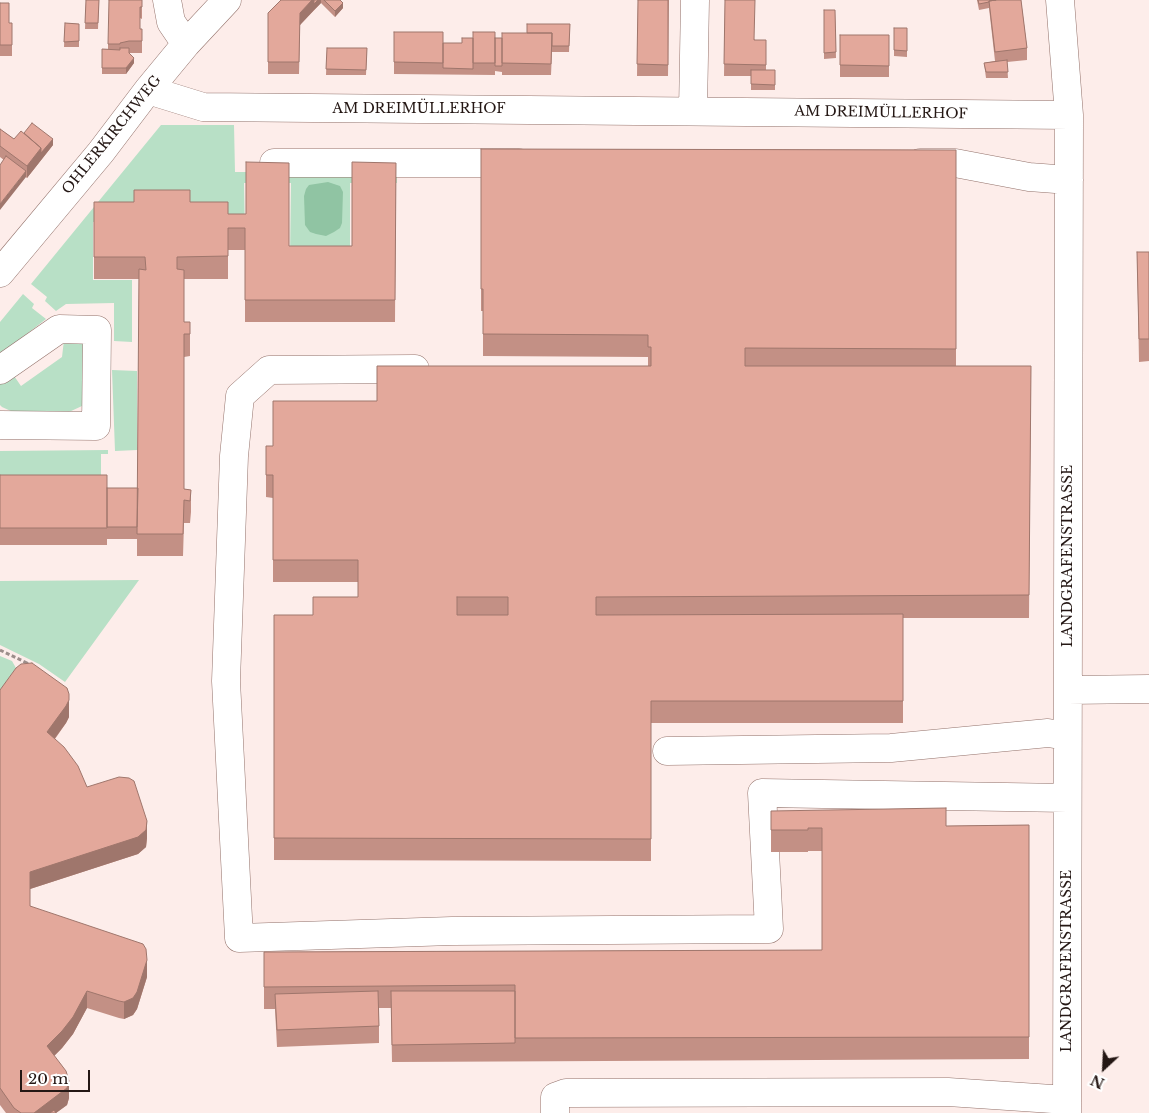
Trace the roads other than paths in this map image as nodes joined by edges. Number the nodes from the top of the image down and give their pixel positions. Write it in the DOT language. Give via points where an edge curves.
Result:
graph roads {
  1 [pos="167,0"];
  2 [pos="227,0"];
  3 [pos="695,0"];
  4 [pos="1060,0"];
  5 [pos="186,44"];
  6 [pos="148,90"];
  7 [pos="693,111"];
  8 [pos="1069,115"];
  9 [pos="548,163"];
  10 [pos="895,163"];
  11 [pos="274,164"];
  12 [pos="1069,180"];
  13 [pos="0,273"];
  14 [pos="439,369"];
  15 [pos="0,370"];
  16 [pos="0,425"];
  17 [pos="1149,689"];
  18 [pos="1068,690"];
  19 [pos="1068,736"];
  20 [pos="666,751"];
  21 [pos="1068,798"];
  22 [pos="954,1103"];
  23 [pos="1067,1106"];
  24 [pos="555,1113"];
  1 -- 5 [label="street" via="171,22"];
  2 -- 5 [label="street, OHLERKIRCHWEG"];
  3 -- 7 [label="street"];
  4 -- 8 [label="street, LANDGRAFENSTRASSE"];
  5 -- 6 [label="street, OHLERKIRCHWEG"];
  6 -- 7 [label="street, AM DREIMÜLLERHOF" via="203,107"];
  6 -- 13 [label="street, OHLERKIRCHWEG"];
  7 -- 8 [label="street, AM DREIMÜLLERHOF"];
  8 -- 12 [label="street, LANDGRAFENSTRASSE"];
  9 -- 11 [label="street"];
  10 -- 12 [label="street" via="955,163 1029,177"];
  12 -- 18 [label="street, LANDGRAFENSTRASSE"];
  14 -- 21 [label="street" via="269,370 240,396 234,456 226,681 239,938 452,931 769,929 762,793"];
  15 -- 16 [label="street" via="59,329 97,330 96,426"];
  17 -- 18 [label="street"];
  18 -- 19 [label="street, LANDGRAFENSTRASSE"];
  19 -- 20 [label="street" via="1048,733 891,748"];
  19 -- 21 [label="street, LANDGRAFENSTRASSE"];
  21 -- 23 [label="street, LANDGRAFENSTRASSE"];
  22 -- 23 [label="street"];
  22 -- 24 [label="street" via="871,1091 566,1093 555,1097"];
}
